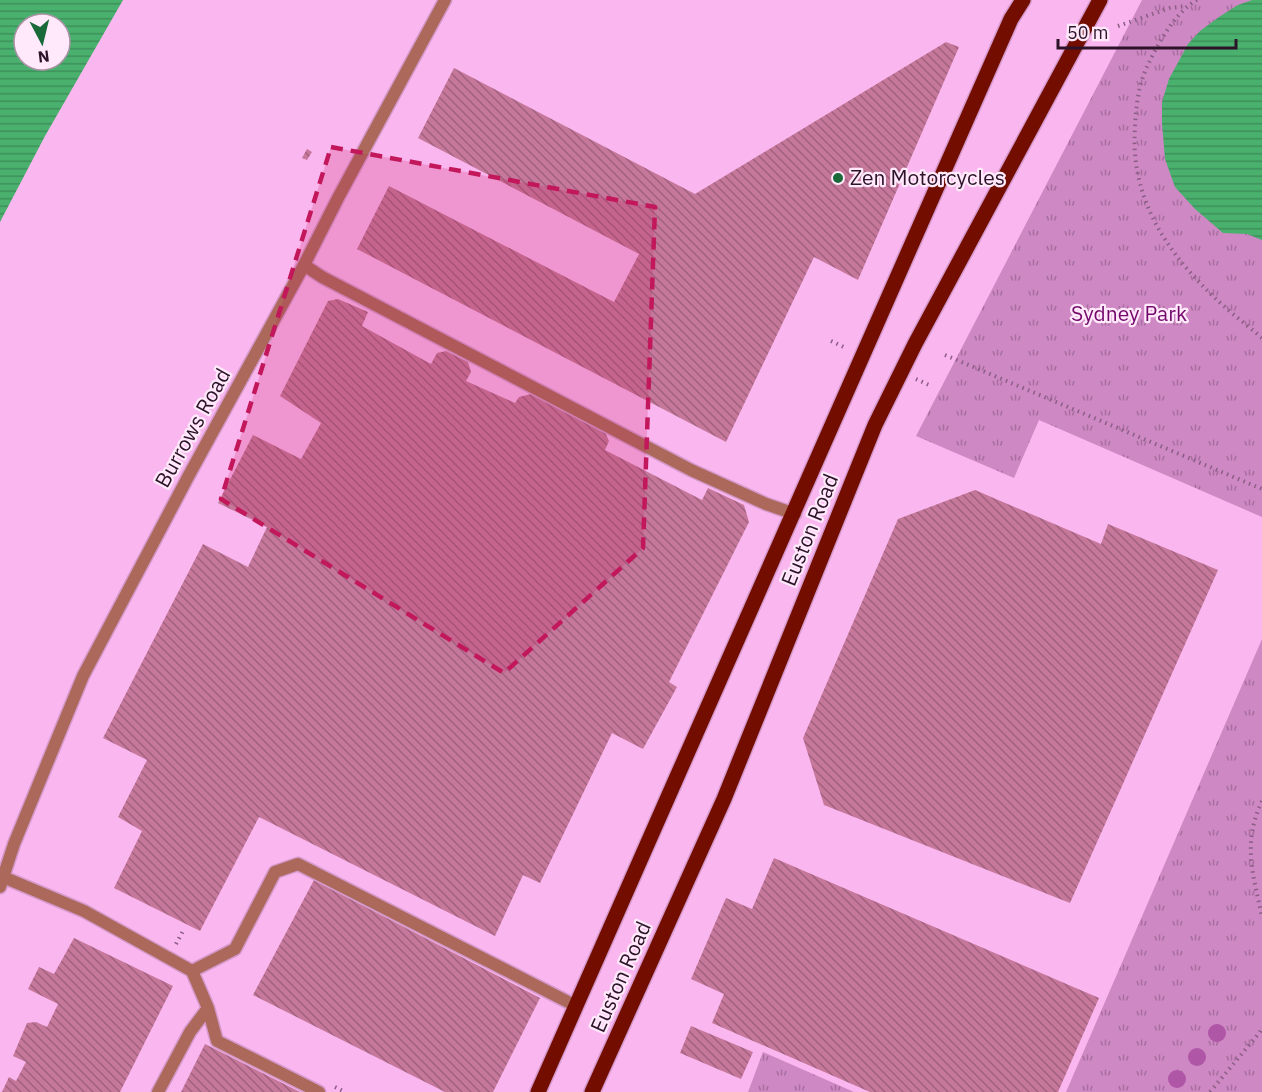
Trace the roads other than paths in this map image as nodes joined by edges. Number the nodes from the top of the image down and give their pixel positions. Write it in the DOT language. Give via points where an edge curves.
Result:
graph roads {
  1 [pos="445,0"];
  2 [pos="1023,0"];
  3 [pos="1100,0"];
  4 [pos="304,265"];
  5 [pos="795,514"];
  6 [pos="2,882"];
  7 [pos="192,971"];
  8 [pos="576,1006"];
  9 [pos="208,1008"];
  10 [pos="322,1087"];
  11 [pos="158,1092"];
  12 [pos="538,1092"];
  13 [pos="592,1092"];
  1 -- 4 [label="street, Burrows Road"];
  2 -- 5 [label="main road, Euston Road" via="1011,19"];
  3 -- 13 [label="main road, Euston Road" via="875,425 724,799"];
  4 -- 5 [label="street" via="691,470"];
  4 -- 6 [label="street, Burrows Road" via="83,676"];
  5 -- 8 [label="main road, Euston Road"];
  6 -- 7 [label="street" via="84,911"];
  7 -- 8 [label="street" via="235,949 275,872 298,864"];
  7 -- 9 [label="street"];
  8 -- 12 [label="main road, Euston Road"];
  9 -- 10 [label="street" via="217,1041"];
  9 -- 11 [label="street" via="190,1032"];
}
